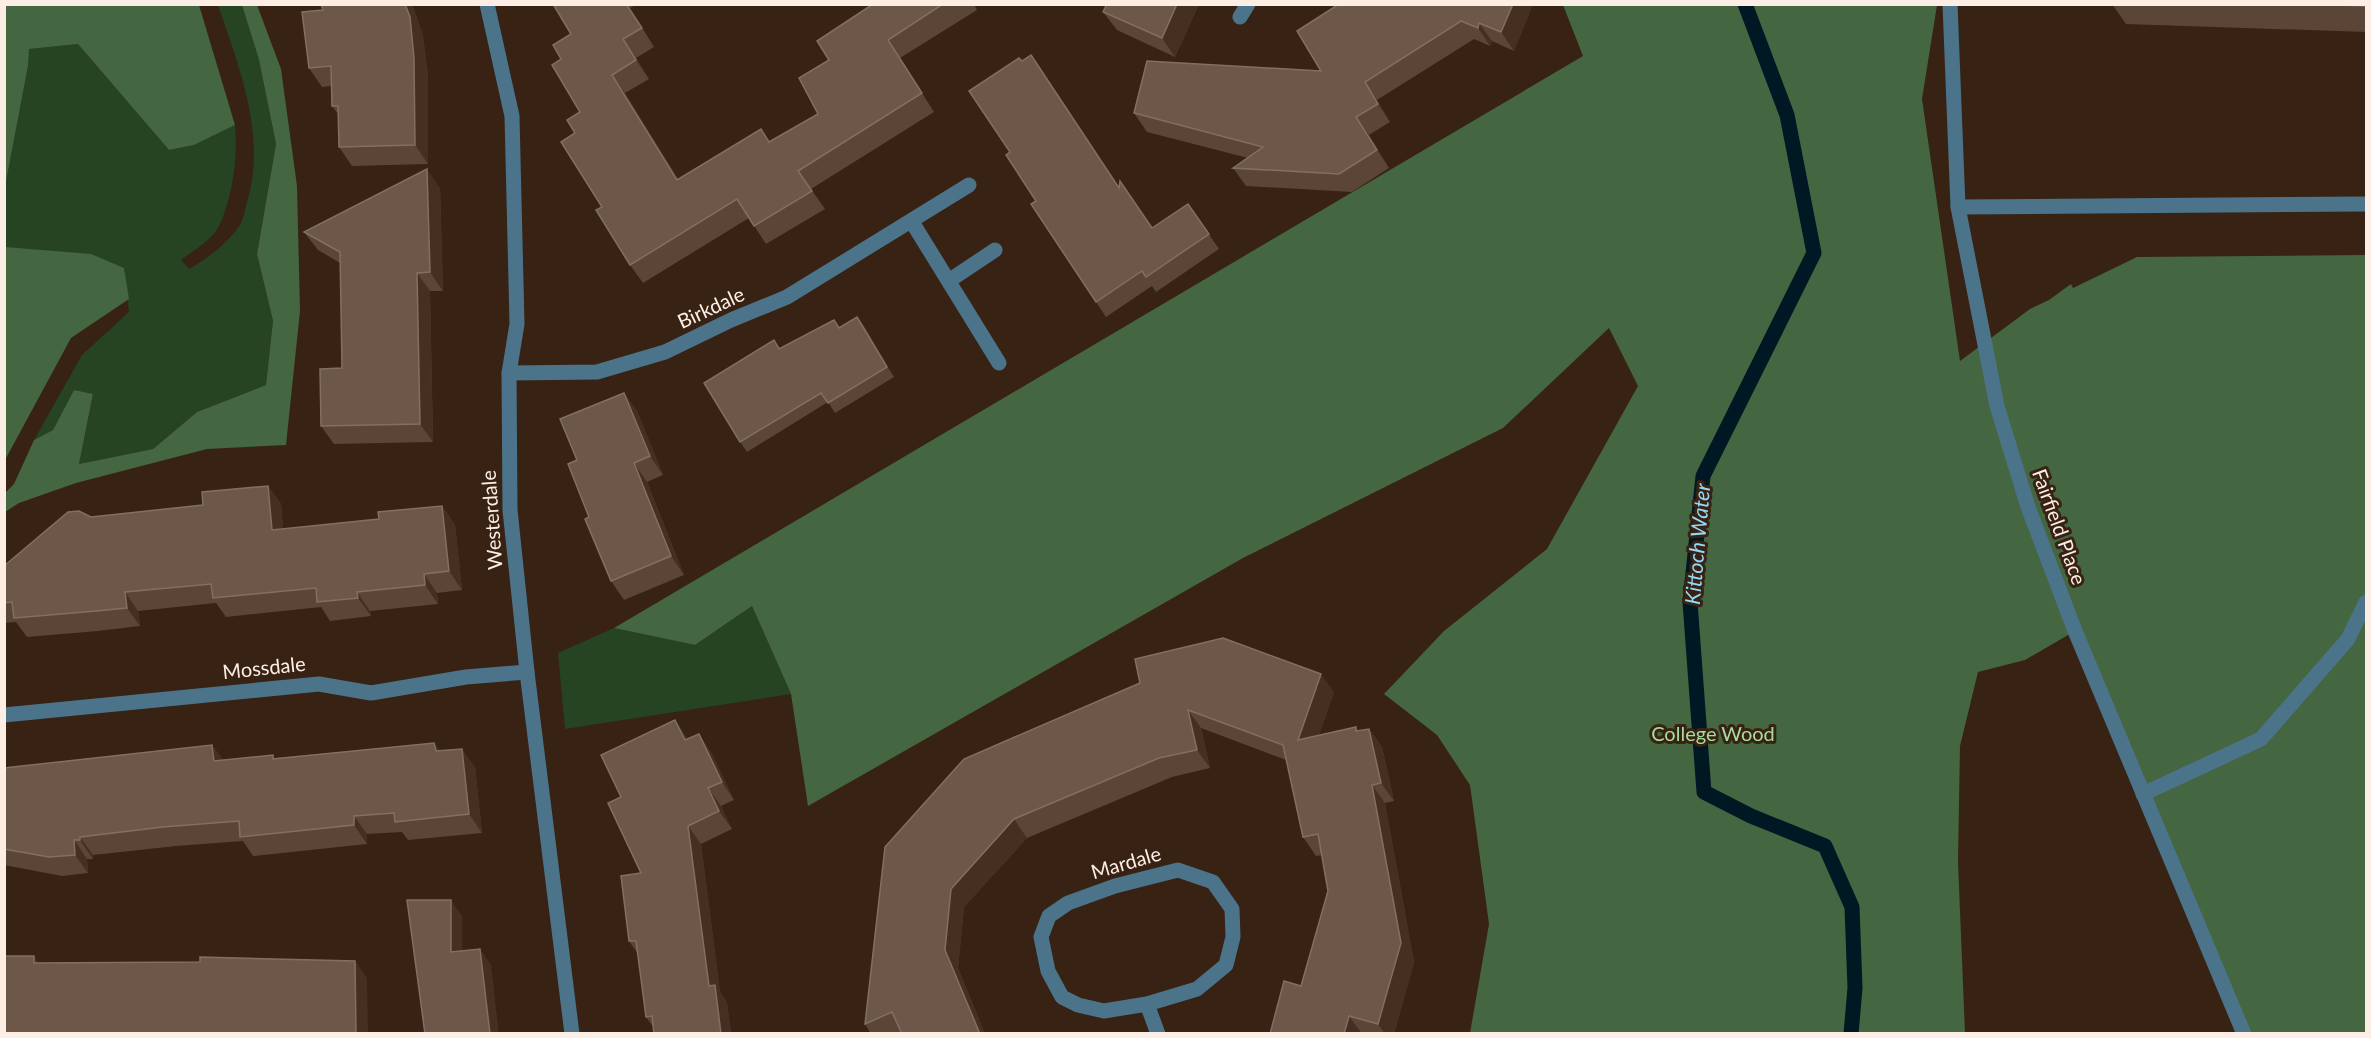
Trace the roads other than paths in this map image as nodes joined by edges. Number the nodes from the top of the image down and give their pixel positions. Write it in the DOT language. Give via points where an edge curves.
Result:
graph roads {
  1 [pos="487,4"];
  2 [pos="1950,4"];
  3 [pos="969,185"];
  4 [pos="2367,204"];
  5 [pos="1958,207"];
  6 [pos="912,222"];
  7 [pos="995,250"];
  8 [pos="950,280"];
  9 [pos="999,363"];
  10 [pos="509,372"];
  11 [pos="2367,602"];
  12 [pos="527,672"];
  13 [pos="4,715"];
  14 [pos="2143,794"];
  15 [pos="1147,1004"];
  16 [pos="572,1034"];
  17 [pos="1158,1034"];
  18 [pos="2244,1034"];
  1 -- 10 [label="street, Westerdale" via="512,116 517,324"];
  2 -- 5 [label="street, Fairfield Place"];
  3 -- 6 [label="street, Birkdale"];
  4 -- 5 [label="street"];
  5 -- 14 [label="street, Fairfield Place" via="1997,406 2028,507"];
  6 -- 8 [label="street"];
  6 -- 10 [label="street, Birkdale" via="788,297 665,352 597,372"];
  7 -- 8 [label="street"];
  8 -- 9 [label="street"];
  10 -- 12 [label="street, Westerdale" via="510,510"];
  11 -- 14 [label="street" via="2348,639 2261,739"];
  12 -- 13 [label="street, Mossdale" via="466,677 371,693 319,684"];
  12 -- 16 [label="street, Westerdale"];
  14 -- 18 [label="street, Fairfield Place"];
  15 -- 15 [label="street, Mardale" via="1104,1011 1062,997 1048,971 1041,937 1049,916 1068,903 1114,886 1178,870 1214,882 1232,909 1233,937 1226,965 1197,989"];
  15 -- 17 [label="street"];
}
